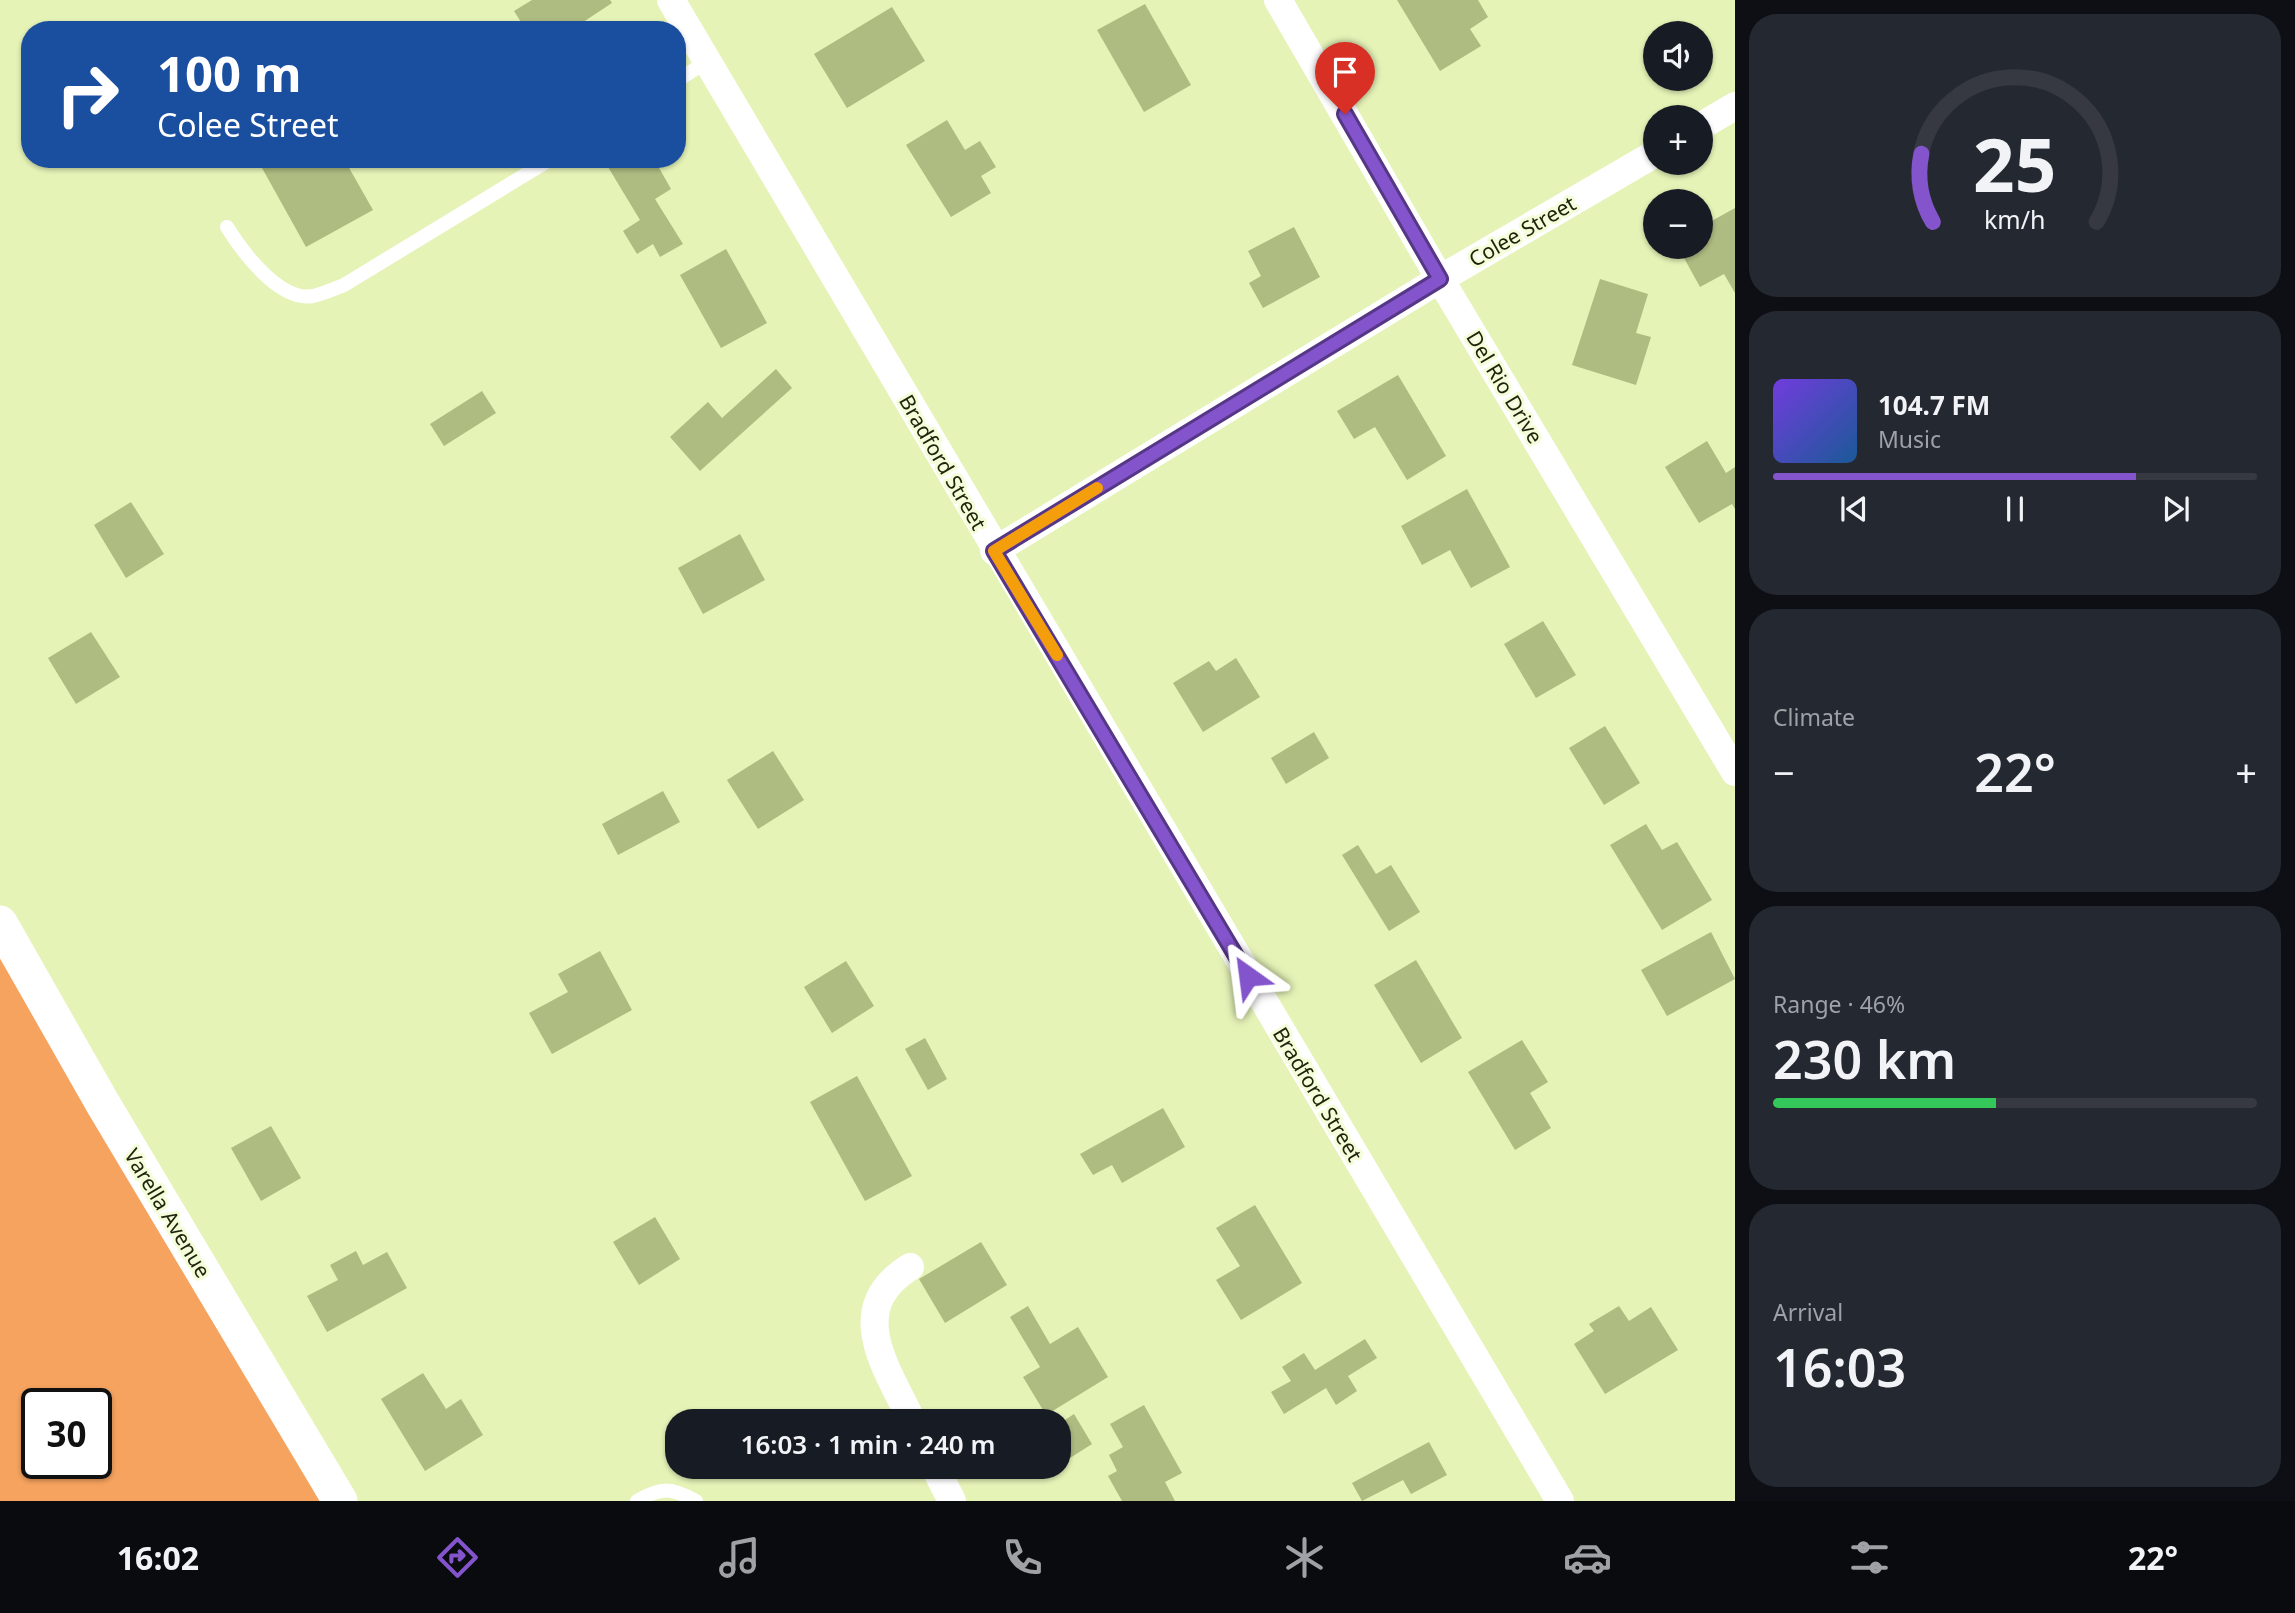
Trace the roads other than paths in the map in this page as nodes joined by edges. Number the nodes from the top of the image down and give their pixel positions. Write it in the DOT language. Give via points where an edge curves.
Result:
graph roads {
  1 [pos="671,0"];
  2 [pos="1278,0"];
  3 [pos="683,21"];
  4 [pos="686,25"];
  5 [pos="707,61"];
  6 [pos="686,74"];
  7 [pos="1735,106"];
  8 [pos="1713,119"];
  9 [pos="1643,161"];
  10 [pos="536,168"];
  11 [pos="227,227"];
  12 [pos="1440,279"];
  13 [pos="994,551"];
  14 [pos="1735,772"];
  15 [pos="0,923"];
  16 [pos="910,1267"];
  17 [pos="906,1409"];
  18 [pos="941,1479"];
  19 [pos="340,1501"];
  20 [pos="637,1501"];
  21 [pos="696,1501"];
  22 [pos="952,1501"];
  23 [pos="1560,1501"];
  1 -- 3 [label="street, Bradford Street"];
  2 -- 12 [label="street, Del Rio Drive"];
  4 -- 5 [label="street, Bradford Street"];
  5 -- 6 [label="lane"];
  5 -- 13 [label="street, Bradford Street"];
  7 -- 8 [label="street"];
  9 -- 12 [label="street, Colee Street"];
  10 -- 11 [label="lane" via="344,285 310,297 263,275"];
  12 -- 13 [label="street, Colee Street"];
  12 -- 14 [label="street, Del Rio Drive"];
  13 -- 23 [label="street, Bradford Street"];
  15 -- 19 [label="street, Varella Avenue"];
  16 -- 17 [label="street" via="883,1290 873,1315 875,1341"];
  18 -- 22 [label="street"];
  20 -- 21 [label="lane" via="657,1489"];
}
